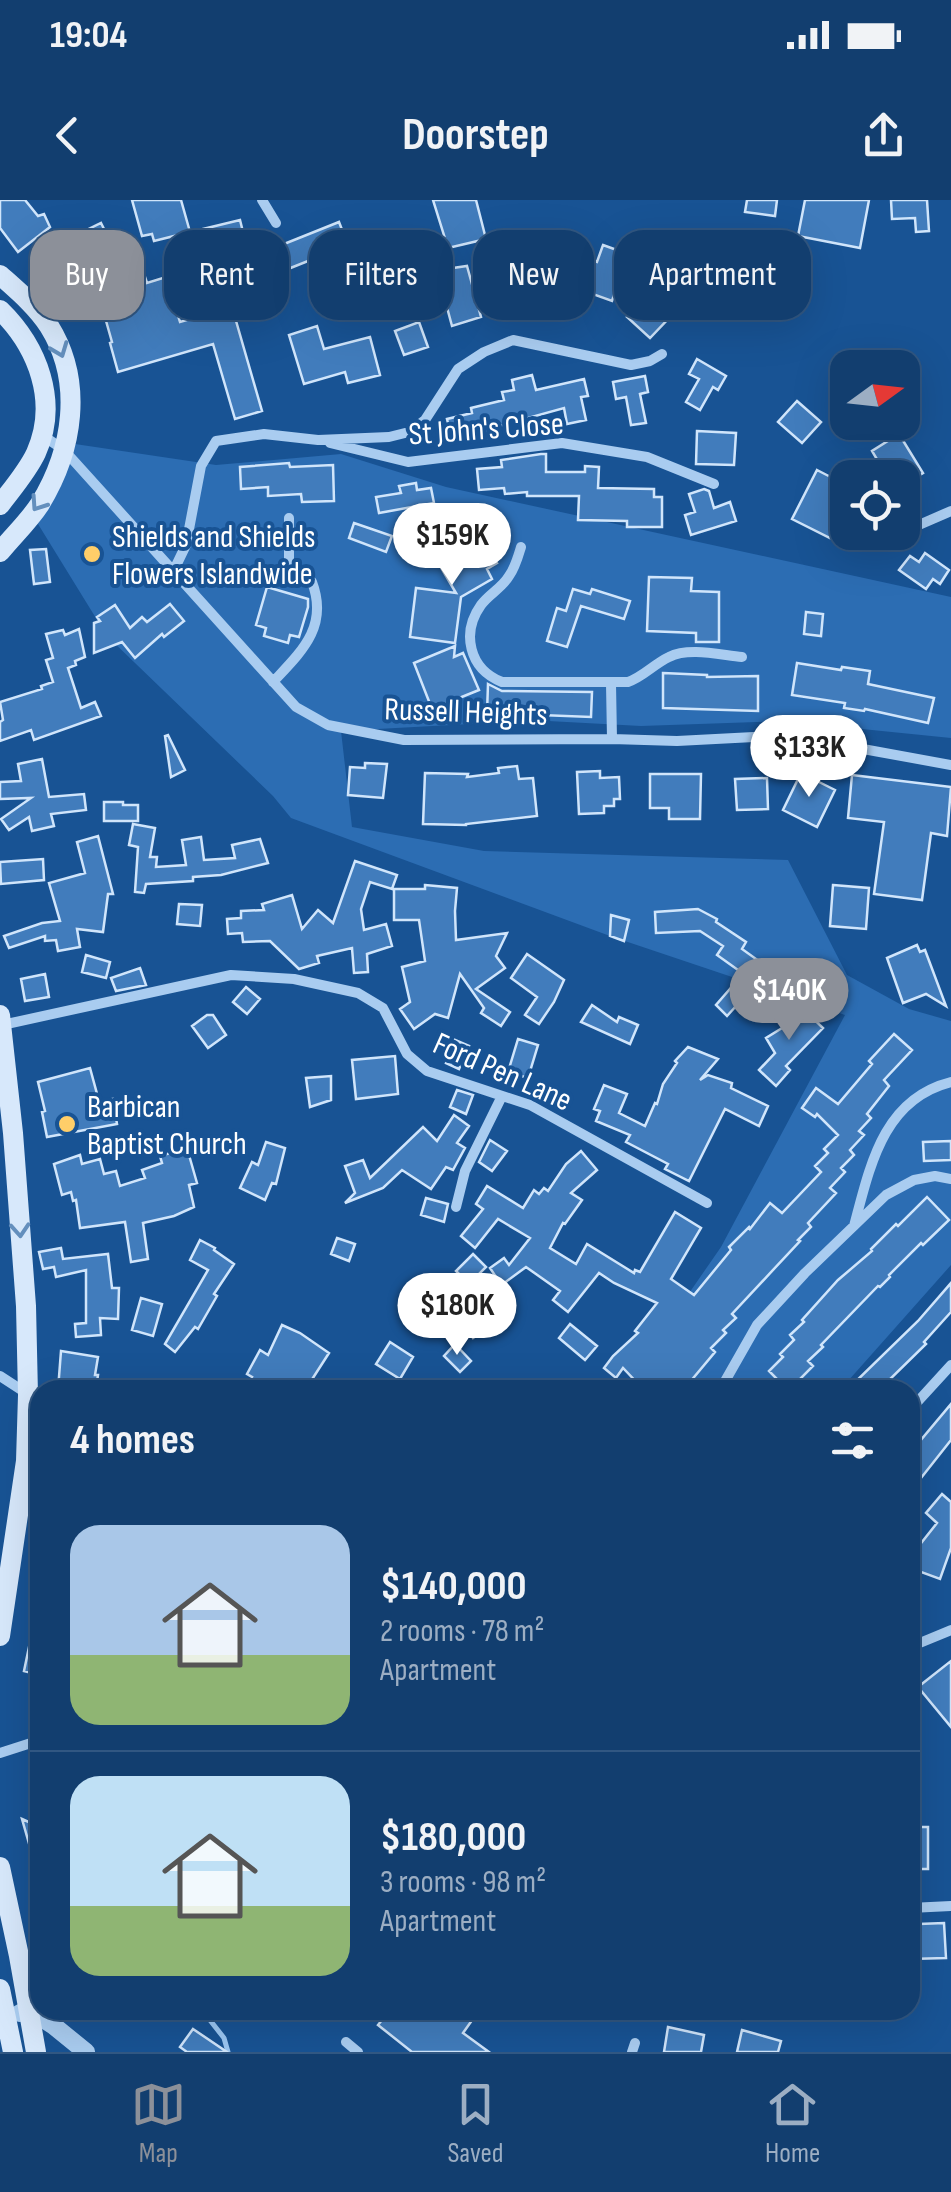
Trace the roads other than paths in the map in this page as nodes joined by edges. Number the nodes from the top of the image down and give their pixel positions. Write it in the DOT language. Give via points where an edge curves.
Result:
graph roads {
  1 [pos="262,200"];
  2 [pos="276,224"];
  3 [pos="0,275"];
  4 [pos="0,310"];
  5 [pos="662,354"];
  6 [pos="42,434"];
  7 [pos="318,440"];
  8 [pos="64,450"];
  9 [pos="714,484"];
  10 [pos="0,505"];
  11 [pos="951,511"];
  12 [pos="289,518"];
  13 [pos="920,525"];
  14 [pos="521,547"];
  15 [pos="0,552"];
  16 [pos="172,572"];
  17 [pos="742,656"];
  18 [pos="273,682"];
  19 [pos="611,684"];
  20 [pos="612,739"];
  21 [pos="951,765"];
  22 [pos="0,1016"];
  23 [pos="1,1025"];
  24 [pos="951,1082"];
  25 [pos="502,1096"];
  26 [pos="951,1179"];
  27 [pos="707,1203"];
  28 [pos="456,1206"];
  29 [pos="853,1227"];
  30 [pos="951,1365"];
  31 [pos="0,1376"];
  32 [pos="32,1380"];
  33 [pos="726,1380"];
  34 [pos="30,1395"];
  35 [pos="920,1399"];
  36 [pos="30,1430"];
  37 [pos="951,1630"];
  38 [pos="0,1636"];
  39 [pos="920,1642"];
  40 [pos="30,1744"];
  41 [pos="0,1753"];
  42 [pos="0,1868"];
  43 [pos="951,1906"];
  44 [pos="920,1908"];
  45 [pos="0,1989"];
  46 [pos="29,2010"];
  47 [pos="30,2016"];
  48 [pos="6,2018"];
  49 [pos="31,2020"];
  50 [pos="45,2020"];
  51 [pos="346,2042"];
  52 [pos="13,2052"];
  53 [pos="36,2052"];
  54 [pos="86,2052"];
  55 [pos="358,2052"];
  1 -- 2 [label="street"];
  3 -- 8 [label="main road, one-way" via="27,298 61,348 72,408"];
  4 -- 6 [label="main road" via="33,350 44,386"];
  5 -- 7 [label="street" via="631,365 513,340 458,369 409,432"];
  6 -- 8 [label="street, Russell Heights"];
  6 -- 10 [label="main road"];
  7 -- 9 [label="street, St John's Close" via="408,462 562,443 647,456"];
  7 -- 16 [label="street" via="264,434 216,441 201,466 186,546"];
  8 -- 15 [label="main road, one-way" via="37,508"];
  8 -- 16 [label="street, Russell Heights"];
  11 -- 13 [label="street"];
  12 -- 18 [label="street" via="289,565 312,582 316,629"];
  14 -- 19 [label="street" via="510,576 482,602 471,624 478,667 502,682"];
  16 -- 18 [label="street, Russell Heights"];
  17 -- 19 [label="street" via="681,652 637,679"];
  18 -- 20 [label="street, Russell Heights" via="296,707 328,725 404,740"];
  19 -- 20 [label="street"];
  20 -- 21 [label="street, Russell Heights" via="754,737"];
  22 -- 23 [label="main road"];
  23 -- 25 [label="street, Ford Pen Lane" via="231,975 294,979 358,993 383,1008 407,1054 427,1072"];
  23 -- 32 [label="main road, one-way"];
  24 -- 29 [label="street" via="900,1110 870,1163"];
  25 -- 27 [label="street, Ford Pen Lane"];
  25 -- 28 [label="street" via="465,1171"];
  26 -- 29 [label="street" via="914,1180 886,1195"];
  29 -- 33 [label="street" via="757,1325"];
  30 -- 35 [label="street"];
  31 -- 34 [label="street"];
  36 -- 38 [label="main road"];
  37 -- 39 [label="street"];
  40 -- 41 [label="street"];
  42 -- 46 [label="main road"];
  43 -- 44 [label="street"];
  45 -- 48 [label="main road"];
  46 -- 47 [label="main road"];
  46 -- 48 [label="street"];
  48 -- 52 [label="main road"];
  49 -- 53 [label="main road"];
  50 -- 54 [label="street"];
  51 -- 55 [label="street"];
}
